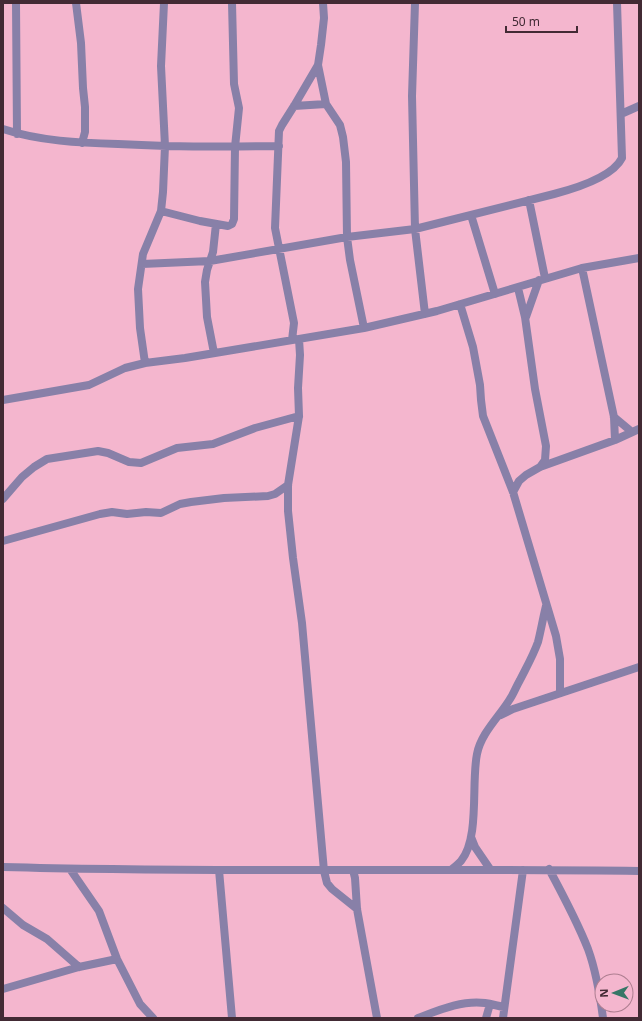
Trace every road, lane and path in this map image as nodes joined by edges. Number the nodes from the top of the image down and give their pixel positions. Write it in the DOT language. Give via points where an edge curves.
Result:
graph roads {
  1 [pos="16,3"];
  2 [pos="76,3"];
  3 [pos="164,3"];
  4 [pos="232,3"];
  5 [pos="323,3"];
  6 [pos="415,3"];
  7 [pos="617,3"];
  8 [pos="318,65"];
  9 [pos="326,104"];
  10 [pos="294,106"];
  11 [pos="639,106"];
  12 [pos="621,114"];
  13 [pos="3,129"];
  14 [pos="17,134"];
  15 [pos="82,143"];
  16 [pos="165,146"];
  17 [pos="279,146"];
  18 [pos="235,147"];
  19 [pos="529,200"];
  20 [pos="161,211"];
  21 [pos="471,216"];
  22 [pos="216,224"];
  23 [pos="415,229"];
  24 [pos="347,237"];
  25 [pos="279,250"];
  26 [pos="639,258"];
  27 [pos="210,261"];
  28 [pos="142,264"];
  29 [pos="582,268"];
  30 [pos="542,279"];
  31 [pos="518,288"];
  32 [pos="495,294"];
  33 [pos="460,304"];
  34 [pos="424,314"];
  35 [pos="525,317"];
  36 [pos="364,328"];
  37 [pos="296,339"];
  38 [pos="214,353"];
  39 [pos="145,363"];
  40 [pos="3,400"];
  41 [pos="299,416"];
  42 [pos="614,417"];
  43 [pos="635,430"];
  44 [pos="615,440"];
  45 [pos="540,467"];
  46 [pos="288,485"];
  47 [pos="513,492"];
  48 [pos="3,499"];
  49 [pos="3,541"];
  50 [pos="546,605"];
  51 [pos="639,667"];
  52 [pos="561,682"];
  53 [pos="574,688"];
  54 [pos="560,693"];
  55 [pos="500,715"];
  56 [pos="470,836"];
  57 [pos="3,867"];
  58 [pos="70,869"];
  59 [pos="452,869"];
  60 [pos="490,869"];
  61 [pos="549,869"];
  62 [pos="219,870"];
  63 [pos="324,870"];
  64 [pos="353,870"];
  65 [pos="523,870"];
  66 [pos="639,871"];
  67 [pos="357,908"];
  68 [pos="4,909"];
  69 [pos="117,959"];
  70 [pos="79,967"];
  71 [pos="3,989"];
  72 [pos="490,1004"];
  73 [pos="504,1007"];
  74 [pos="153,1018"];
  75 [pos="232,1018"];
  76 [pos="377,1018"];
  77 [pos="418,1018"];
  78 [pos="486,1018"];
  79 [pos="503,1018"];
  80 [pos="603,1018"];
  1 -- 14 [label="street"];
  2 -- 15 [label="street" via="82,43 85,107 85,132"];
  3 -- 16 [label="street" via="162,66"];
  4 -- 18 [label="street" via="234,84 239,108"];
  5 -- 8 [label="street" via="324,18"];
  6 -- 23 [label="street" via="412,96"];
  7 -- 12 [label="street"];
  8 -- 9 [label="street"];
  8 -- 10 [label="street"];
  9 -- 10 [label="street"];
  9 -- 24 [label="street" via="340,124 343,136"];
  10 -- 17 [label="street" via="279,131"];
  11 -- 12 [label="street"];
  12 -- 19 [label="street" via="622,158 619,163 585,184"];
  13 -- 14 [label="street"];
  14 -- 15 [label="street"];
  15 -- 16 [label="street"];
  16 -- 18 [label="street"];
  16 -- 20 [label="street"];
  17 -- 18 [label="street"];
  17 -- 25 [label="street" via="275,228"];
  18 -- 22 [label="street" via="234,219 228,226"];
  19 -- 21 [label="street"];
  19 -- 30 [label="street"];
  20 -- 22 [label="street"];
  20 -- 28 [label="street"];
  21 -- 23 [label="street"];
  21 -- 32 [label="street"];
  22 -- 27 [label="street"];
  23 -- 24 [label="street"];
  23 -- 34 [label="street"];
  24 -- 25 [label="street"];
  24 -- 36 [label="street"];
  25 -- 27 [label="street"];
  25 -- 37 [label="street"];
  26 -- 29 [label="street"];
  27 -- 28 [label="street"];
  27 -- 38 [label="street" via="205,282 205,299"];
  28 -- 39 [label="street" via="138,306"];
  29 -- 30 [label="street"];
  29 -- 42 [label="street"];
  30 -- 31 [label="street"];
  30 -- 35 [label="street"];
  31 -- 32 [label="street"];
  31 -- 35 [label="street"];
  32 -- 33 [label="street"];
  33 -- 34 [label="street"];
  33 -- 47 [label="street" via="473,347 483,416"];
  34 -- 36 [label="street"];
  35 -- 45 [label="street" via="546,446"];
  36 -- 37 [label="street"];
  37 -- 38 [label="street"];
  37 -- 41 [label="street" via="300,355"];
  38 -- 39 [label="street"];
  39 -- 40 [label="street" via="125,368 89,385"];
  41 -- 46 [label="street"];
  41 -- 48 [label="street" via="255,428 213,444 177,448 141,463 128,462 98,451 47,459 22,477"];
  42 -- 43 [label="street"];
  42 -- 44 [label="street"];
  43 -- 44 [label="street"];
  44 -- 45 [label="street"];
  45 -- 47 [label="street" via="519,481"];
  46 -- 49 [label="street" via="268,496 191,502 161,513 100,514"];
  46 -- 63 [label="street" via="288,511 302,623"];
  47 -- 50 [label="street"];
  50 -- 52 [label="street" via="556,636"];
  50 -- 55 [label="street" via="538,642 531,659"];
  51 -- 53 [label="street"];
  52 -- 53 [label="street"];
  52 -- 54 [label="street"];
  53 -- 54 [label="street"];
  54 -- 55 [label="street"];
  55 -- 56 [label="street" via="484,735 476,754"];
  56 -- 59 [label="street" via="461,862"];
  56 -- 60 [label="street"];
  57 -- 58 [label="street"];
  58 -- 62 [label="street"];
  58 -- 69 [label="street" via="99,911"];
  59 -- 60 [label="street"];
  59 -- 64 [label="street"];
  60 -- 65 [label="street"];
  61 -- 65 [label="street"];
  61 -- 66 [label="street"];
  61 -- 80 [label="street" via="574,915 588,950"];
  62 -- 63 [label="street"];
  62 -- 75 [label="street"];
  63 -- 64 [label="street"];
  63 -- 67 [label="street" via="327,883 332,889"];
  64 -- 67 [label="street"];
  65 -- 73 [label="street"];
  67 -- 76 [label="street"];
  68 -- 70 [label="street" via="23,925 47,939"];
  69 -- 70 [label="street"];
  69 -- 74 [label="street" via="140,1004"];
  70 -- 71 [label="street"];
  72 -- 73 [label="street"];
  72 -- 77 [label="street" via="476,1002 457,1005"];
  72 -- 78 [label="street"];
  73 -- 79 [label="street"];
}
